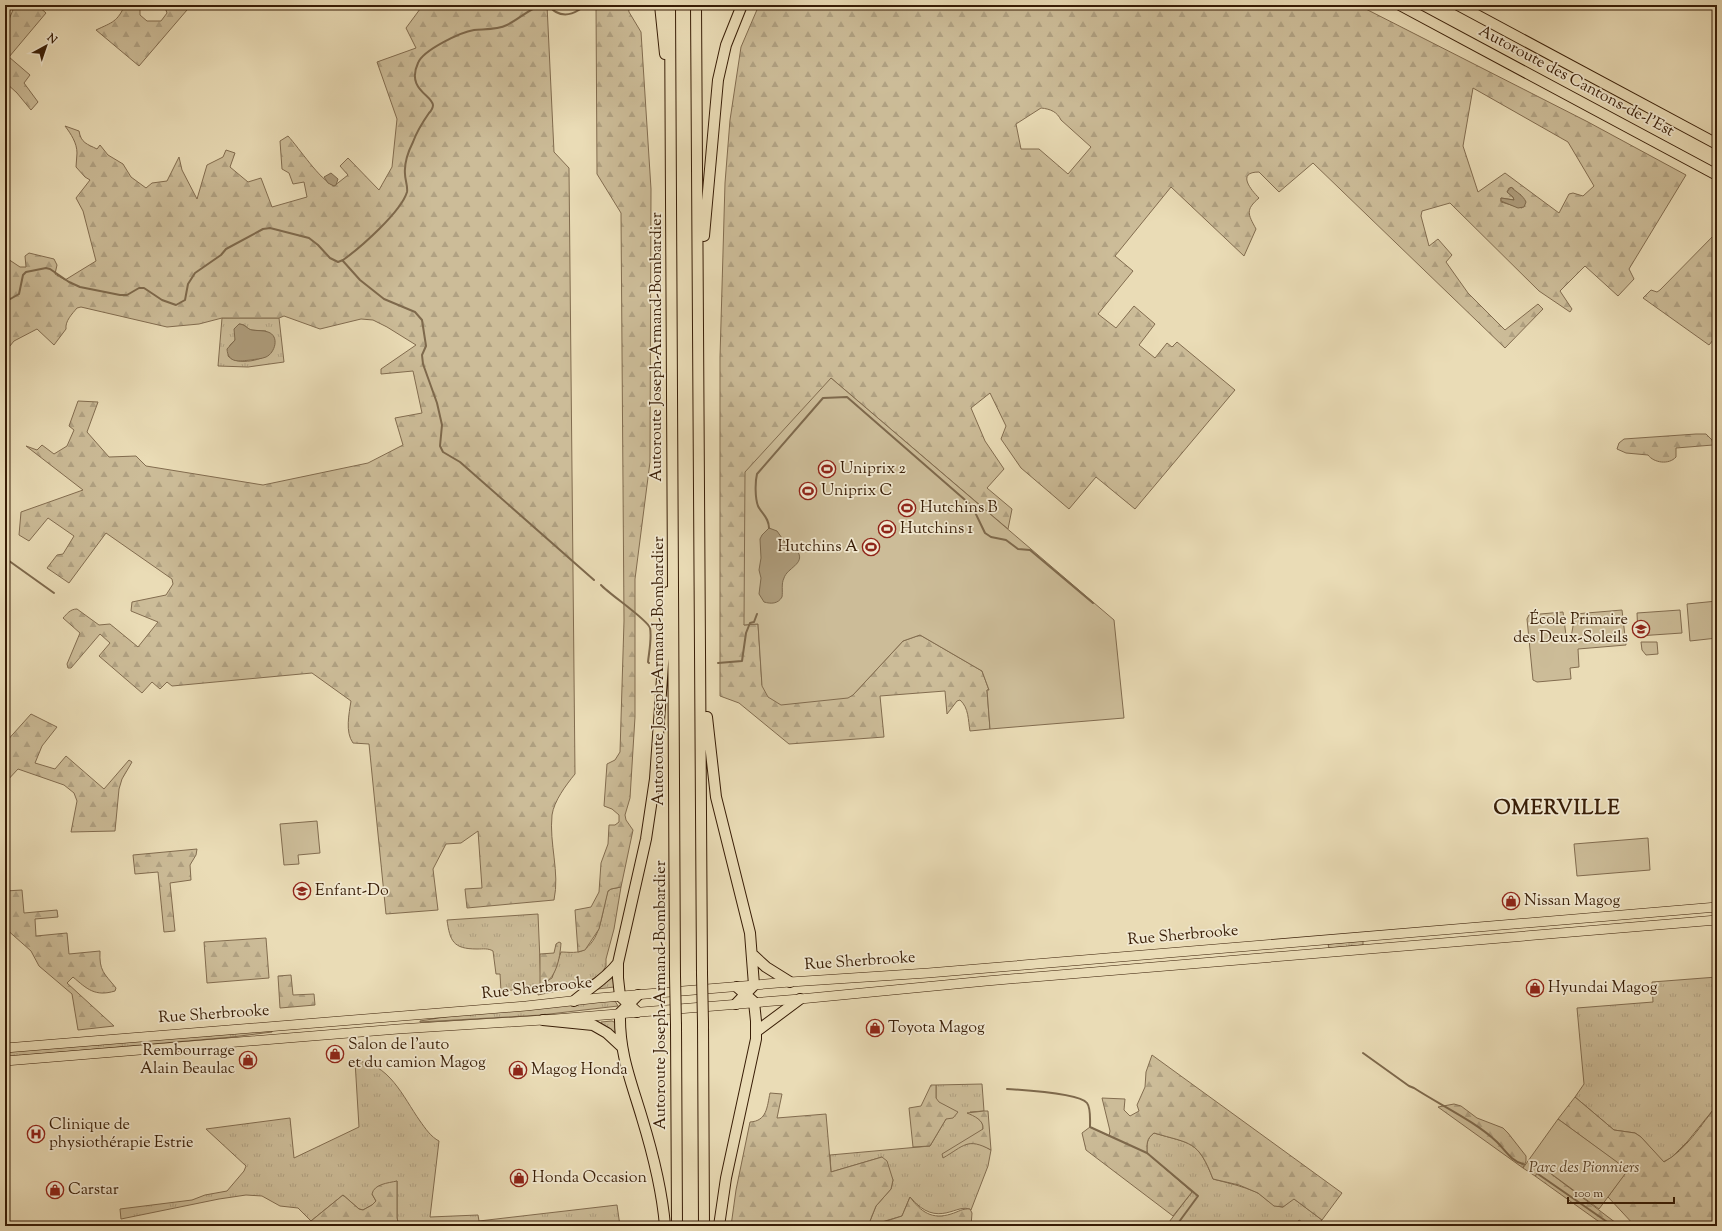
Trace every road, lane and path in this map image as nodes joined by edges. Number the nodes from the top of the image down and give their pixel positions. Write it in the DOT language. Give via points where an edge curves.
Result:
graph roads {
  1 [pos="660,5"];
  2 [pos="670,5"];
  3 [pos="696,5"];
  4 [pos="742,5"];
  5 [pos="1400,5"];
  6 [pos="1458,5"];
  7 [pos="671,116"];
  8 [pos="1717,144"];
  9 [pos="1717,175"];
  10 [pos="699,290"];
  11 [pos="673,514"];
  12 [pos="701,661"];
  13 [pos="1717,907"];
  14 [pos="1717,920"];
  15 [pos="753,955"];
  16 [pos="618,963"];
  17 [pos="790,982"];
  18 [pos="754,985"];
  19 [pos="737,987"];
  20 [pos="638,995"];
  21 [pos="745,995"];
  22 [pos="620,996"];
  23 [pos="800,999"];
  24 [pos="574,1001"];
  25 [pos="754,1002"];
  26 [pos="628,1004"];
  27 [pos="736,1004"];
  28 [pos="637,1012"];
  29 [pos="620,1013"];
  30 [pos="543,1020"];
  31 [pos="757,1031"];
  32 [pos="621,1046"];
  33 [pos="5,1048"];
  34 [pos="5,1061"];
  35 [pos="665,1226"];
  36 [pos="677,1226"];
  37 [pos="704,1226"];
  38 [pos="719,1226"];
  1 -- 7 [label="highway"];
  2 -- 7 [label="highway"];
  3 -- 10 [label="highway"];
  4 -- 10 [label="highway" via="728,41 718,80"];
  5 -- 9 [label="highway, Autoroute des Cantons-de-l'Est"];
  6 -- 8 [label="highway, Autoroute des Cantons-de-l'Est"];
  7 -- 11 [label="highway, Autoroute Joseph-Armand-Bombardier"];
  10 -- 12 [label="highway"];
  11 -- 16 [label="highway" via="654,792"];
  11 -- 36 [label="highway, Autoroute Joseph-Armand-Bombardier, bridge"];
  12 -- 15 [label="highway" via="714,782"];
  12 -- 37 [label="highway, bridge"];
  13 -- 17 [label="main road, Rue Sherbrooke" via="928,973"];
  14 -- 23 [label="main road, Rue Sherbrooke"];
  15 -- 17 [label="highway" via="766,967"];
  15 -- 18 [label="highway"];
  16 -- 22 [label="highway"];
  16 -- 24 [label="highway" via="609,975"];
  17 -- 18 [label="main road, Rue Sherbrooke"];
  18 -- 19 [label="main road, Rue Sherbrooke"];
  18 -- 21 [label="highway"];
  19 -- 20 [label="main road, Rue Sherbrooke"];
  19 -- 21 [label="highway"];
  20 -- 22 [label="main road, Rue Sherbrooke"];
  20 -- 26 [label="highway"];
  21 -- 25 [label="highway"];
  21 -- 27 [label="highway"];
  22 -- 24 [label="main road, Rue Sherbrooke"];
  22 -- 26 [label="highway"];
  23 -- 25 [label="main road, Rue Sherbrooke"];
  23 -- 31 [label="highway"];
  24 -- 33 [label="main road, Rue Sherbrooke"];
  25 -- 27 [label="main road, Rue Sherbrooke"];
  25 -- 31 [label="highway"];
  26 -- 28 [label="highway"];
  26 -- 29 [label="highway"];
  27 -- 28 [label="main road, Rue Sherbrooke"];
  28 -- 29 [label="main road, Rue Sherbrooke"];
  29 -- 30 [label="main road, Rue Sherbrooke"];
  29 -- 32 [label="highway"];
  30 -- 32 [label="highway" via="593,1025"];
  30 -- 34 [label="main road, Rue Sherbrooke" via="398,1029"];
  31 -- 38 [label="highway" via="726,1178"];
  32 -- 35 [label="highway" via="655,1162"];
}
